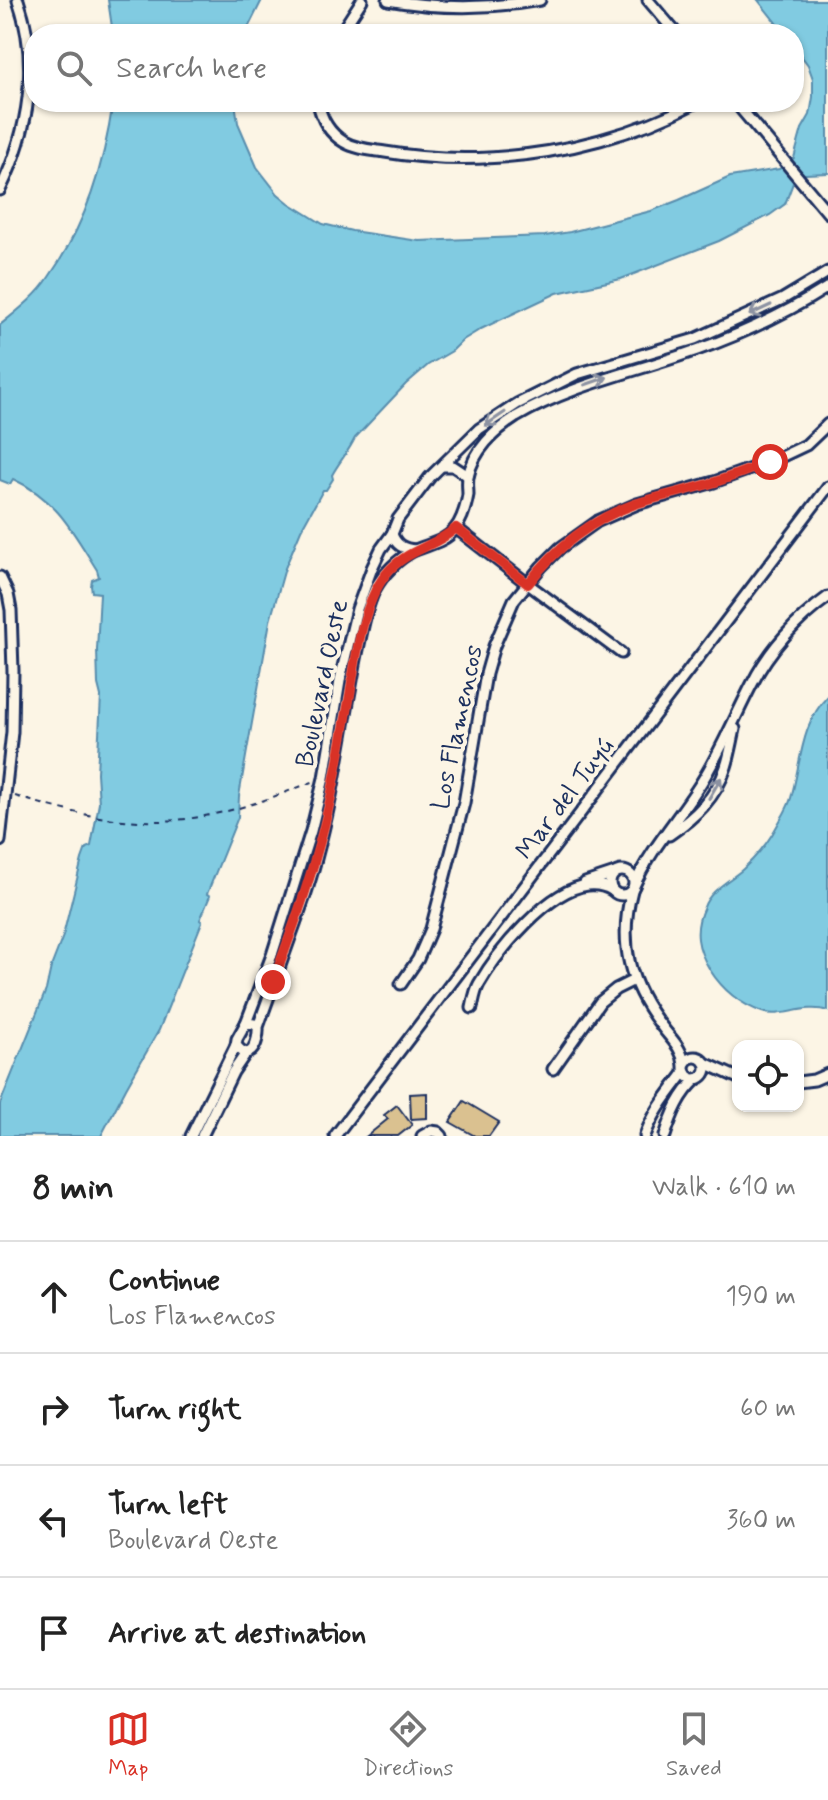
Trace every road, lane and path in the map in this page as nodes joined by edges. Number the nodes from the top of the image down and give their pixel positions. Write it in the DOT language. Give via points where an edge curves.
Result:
graph roads {
  1 [pos="18,0"];
  2 [pos="362,0"];
  3 [pos="388,0"];
  4 [pos="540,0"];
  5 [pos="648,0"];
  6 [pos="346,24"];
  7 [pos="668,24"];
  8 [pos="24,30"];
  9 [pos="25,112"];
  10 [pos="321,112"];
  11 [pos="674,112"];
  12 [pos="744,112"];
  13 [pos="0,190"];
  14 [pos="828,213"];
  15 [pos="828,272"];
  16 [pos="828,287"];
  17 [pos="695,339"];
  18 [pos="698,350"];
  19 [pos="537,393"];
  20 [pos="542,403"];
  21 [pos="828,424"];
  22 [pos="443,466"];
  23 [pos="468,476"];
  24 [pos="828,487"];
  25 [pos="456,528"];
  26 [pos="392,534"];
  27 [pos="415,550"];
  28 [pos="0,577"];
  29 [pos="528,584"];
  30 [pos="828,597"];
  31 [pos="348,642"];
  32 [pos="359,645"];
  33 [pos="621,653"];
  34 [pos="738,714"];
  35 [pos="714,761"];
  36 [pos="726,766"];
  37 [pos="324,778"];
  38 [pos="3,791"];
  39 [pos="320,795"];
  40 [pos="330,798"];
  41 [pos="687,806"];
  42 [pos="698,813"];
  43 [pos="0,841"];
  44 [pos="660,842"];
  45 [pos="649,856"];
  46 [pos="617,872"];
  47 [pos="578,887"];
  48 [pos="633,888"];
  49 [pos="614,891"];
  50 [pos="626,914"];
  51 [pos="277,958"];
  52 [pos="634,980"];
  53 [pos="401,984"];
  54 [pos="472,1008"];
  55 [pos="246,1023"];
  56 [pos="258,1027"];
  57 [pos="676,1044"];
  58 [pos="236,1045"];
  59 [pos="246,1053"];
  60 [pos="700,1060"];
  61 [pos="684,1068"];
  62 [pos="553,1069"];
  63 [pos="828,1074"];
  64 [pos="732,1075"];
  65 [pos="732,1076"];
  66 [pos="698,1079"];
  67 [pos="804,1081"];
  68 [pos="207,1116"];
  69 [pos="652,1120"];
  70 [pos="669,1124"];
  71 [pos="191,1136"];
  72 [pos="202,1136"];
  73 [pos="335,1136"];
  74 [pos="422,1136"];
  75 [pos="442,1136"];
  76 [pos="645,1136"];
  77 [pos="665,1136"];
  1 -- 8 [label="street"];
  2 -- 6 [label="street"];
  3 -- 4 [label="street" via="463,8"];
  5 -- 7 [label="street"];
  9 -- 13 [label="street" via="20,143"];
  10 -- 11 [label="street" via="345,143 441,158 532,153 599,140"];
  12 -- 14 [label="street"];
  15 -- 17 [label="street, Boulevard Oeste, one-way"];
  16 -- 18 [label="street"];
  17 -- 18 [label="street"];
  17 -- 19 [label="street, Boulevard Oeste" via="577,374"];
  20 -- 18 [label="street, one-way" via="600,379"];
  19 -- 20 [label="street"];
  19 -- 22 [label="street, Boulevard Oeste, one-way" via="479,429"];
  20 -- 23 [label="street" via="490,437"];
  21 -- 29 [label="street, Los Flamencos" via="806,445 770,462 598,521 560,548"];
  22 -- 23 [label="street"];
  22 -- 26 [label="street, Boulevard Oeste" via="398,519"];
  23 -- 25 [label="street" via="465,508"];
  24 -- 73 [label="street, Mar del Tuyú"];
  25 -- 27 [label="street, Boulevard Oeste" via="446,538"];
  25 -- 29 [label="street"];
  26 -- 27 [label="street" via="405,549"];
  26 -- 31 [label="street, Boulevard Oeste" via="372,568"];
  27 -- 32 [label="street, Boulevard Oeste" via="376,589"];
  28 -- 38 [label="street" via="10,602 13,671 12,732"];
  29 -- 33 [label="street"];
  29 -- 53 [label="street, Los Flamencos" via="514,600 494,646 447,870 427,939"];
  30 -- 34 [label="street" via="774,648"];
  31 -- 32 [label="street"];
  31 -- 37 [label="street, Boulevard Oeste"];
  32 -- 40 [label="street, Boulevard Oeste"];
  34 -- 35 [label="street"];
  34 -- 36 [label="street"];
  35 -- 36 [label="street"];
  35 -- 41 [label="street"];
  42 -- 36 [label="street, one-way"];
  37 -- 38 [label="path" via="250,805 180,820 86,816"];
  37 -- 39 [label="street, Boulevard Oeste"];
  38 -- 43 [label="street"];
  39 -- 40 [label="street"];
  39 -- 51 [label="street, Boulevard Oeste"];
  40 -- 51 [label="street, Boulevard Oeste" via="309,883"];
  41 -- 42 [label="street"];
  41 -- 44 [label="street"];
  42 -- 44 [label="street"];
  44 -- 45 [label="street"];
  45 -- 46 [label="street"];
  45 -- 48 [label="street"];
  46 -- 47 [label="street"];
  46 -- 48 [label="street" via="631,874"];
  46 -- 49 [label="street" via="610,883"];
  47 -- 49 [label="street" via="598,885"];
  47 -- 54 [label="street" via="525,924 478,986"];
  48 -- 49 [label="street" via="626,895"];
  48 -- 50 [label="street"];
  49 -- 50 [label="street"];
  50 -- 52 [label="street"];
  51 -- 55 [label="street, Boulevard Oeste"];
  51 -- 56 [label="street, Boulevard Oeste"];
  52 -- 57 [label="street"];
  52 -- 62 [label="street" via="600,1002"];
  55 -- 56 [label="street"];
  55 -- 58 [label="street"];
  56 -- 59 [label="street" via="256,1045"];
  57 -- 60 [label="street"];
  57 -- 61 [label="street"];
  58 -- 59 [label="street"];
  58 -- 68 [label="street"];
  59 -- 68 [label="street"];
  60 -- 61 [label="street" via="689,1059"];
  60 -- 64 [label="street"];
  60 -- 66 [label="street" via="705,1073"];
  61 -- 66 [label="street" via="689,1078"];
  61 -- 69 [label="street"];
  63 -- 67 [label="street"];
  65 -- 66 [label="street"];
  66 -- 70 [label="street" via="687,1088"];
  68 -- 71 [label="street"];
  68 -- 72 [label="street"];
  69 -- 70 [label="street"];
  69 -- 76 [label="street"];
  70 -- 77 [label="street"];
  74 -- 75 [label="street" via="431,1131"];
}
